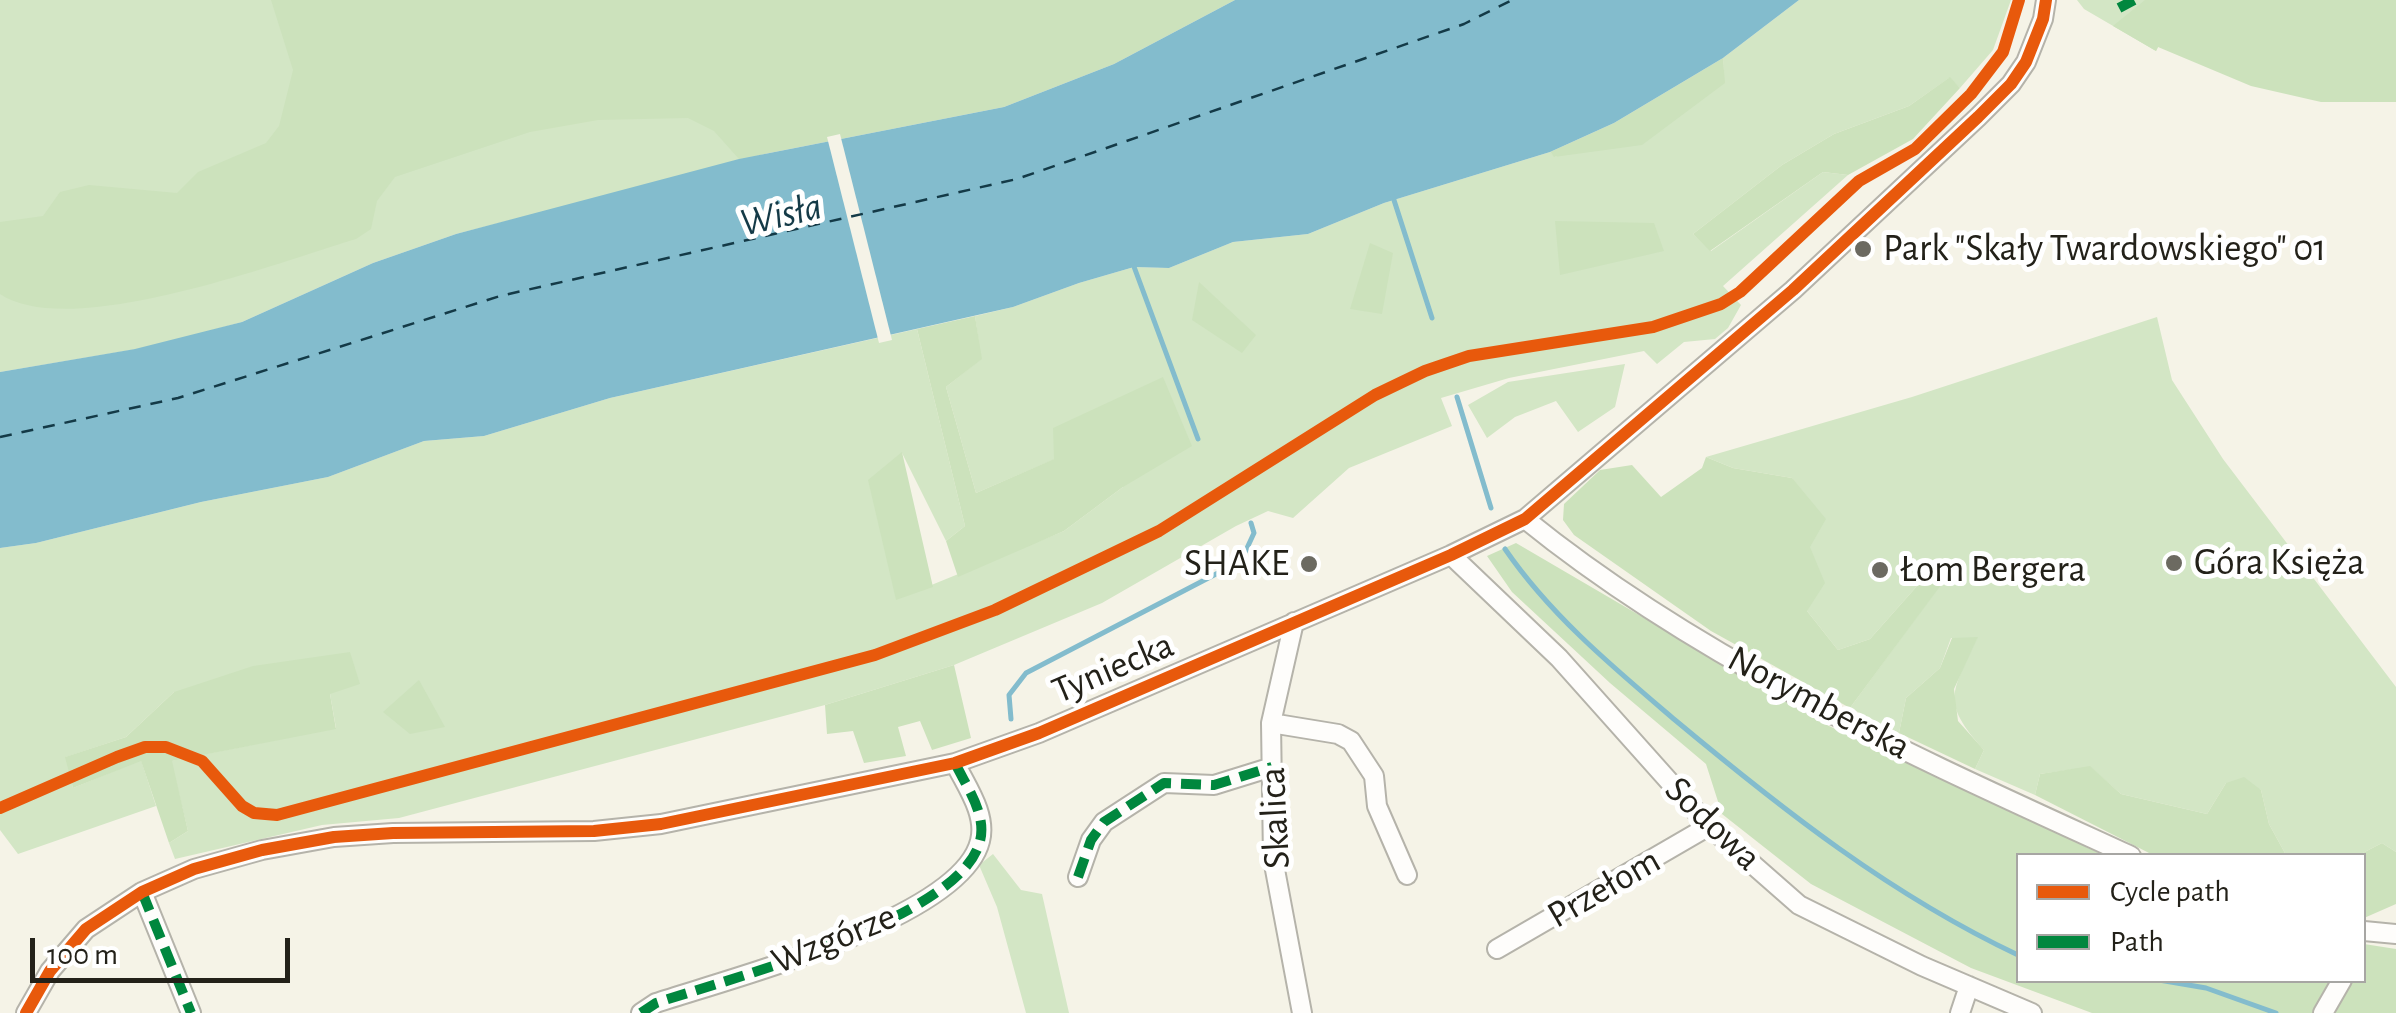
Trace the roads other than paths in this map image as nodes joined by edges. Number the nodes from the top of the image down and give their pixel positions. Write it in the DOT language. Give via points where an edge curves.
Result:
graph roads {
  1 [pos="2046,0"];
  2 [pos="1525,519"];
  3 [pos="1451,555"];
  4 [pos="1294,622"];
  5 [pos="1272,723"];
  6 [pos="955,763"];
  7 [pos="1272,767"];
  8 [pos="1709,826"];
  9 [pos="2125,853"];
  10 [pos="1407,875"];
  11 [pos="1078,877"];
  12 [pos="142,892"];
  13 [pos="2396,934"];
  14 [pos="2367,937"];
  15 [pos="1497,949"];
  16 [pos="2340,983"];
  17 [pos="1969,986"];
  18 [pos="1962,1011"];
  19 [pos="26,1013"];
  20 [pos="190,1013"];
  21 [pos="641,1013"];
  22 [pos="1302,1013"];
  23 [pos="2032,1013"];
  24 [pos="2324,1013"];
  1 -- 2 [label="street, Tyniecka" via="2026,62 1978,117 1793,290"];
  2 -- 3 [label="street, Tyniecka"];
  2 -- 9 [label="street, Norymberska" via="1652,612 1836,716"];
  3 -- 4 [label="street, Tyniecka"];
  3 -- 8 [label="street, Sodowa" via="1559,658"];
  4 -- 5 [label="street, Skalica"];
  4 -- 6 [label="street, Tyniecka"];
  5 -- 7 [label="street, Skalica"];
  5 -- 10 [label="street" via="1351,742 1374,776 1377,806"];
  6 -- 12 [label="street, Tyniecka" via="661,824 334,837 194,869"];
  6 -- 21 [label="street, Wzgórze" via="983,822 966,869 882,925"];
  7 -- 11 [label="street" via="1214,785 1164,784 1104,822"];
  7 -- 22 [label="street, Skalica" via="1274,859"];
  8 -- 15 [label="street, Przełom"];
  8 -- 17 [label="street, Sodowa" via="1799,904"];
  12 -- 19 [label="street, Tyniecka" via="86,929"];
  12 -- 20 [label="street"];
  13 -- 14 [label="street"];
  16 -- 24 [label="street"];
  17 -- 18 [label="street"];
  17 -- 23 [label="street, Sodowa"];
}
